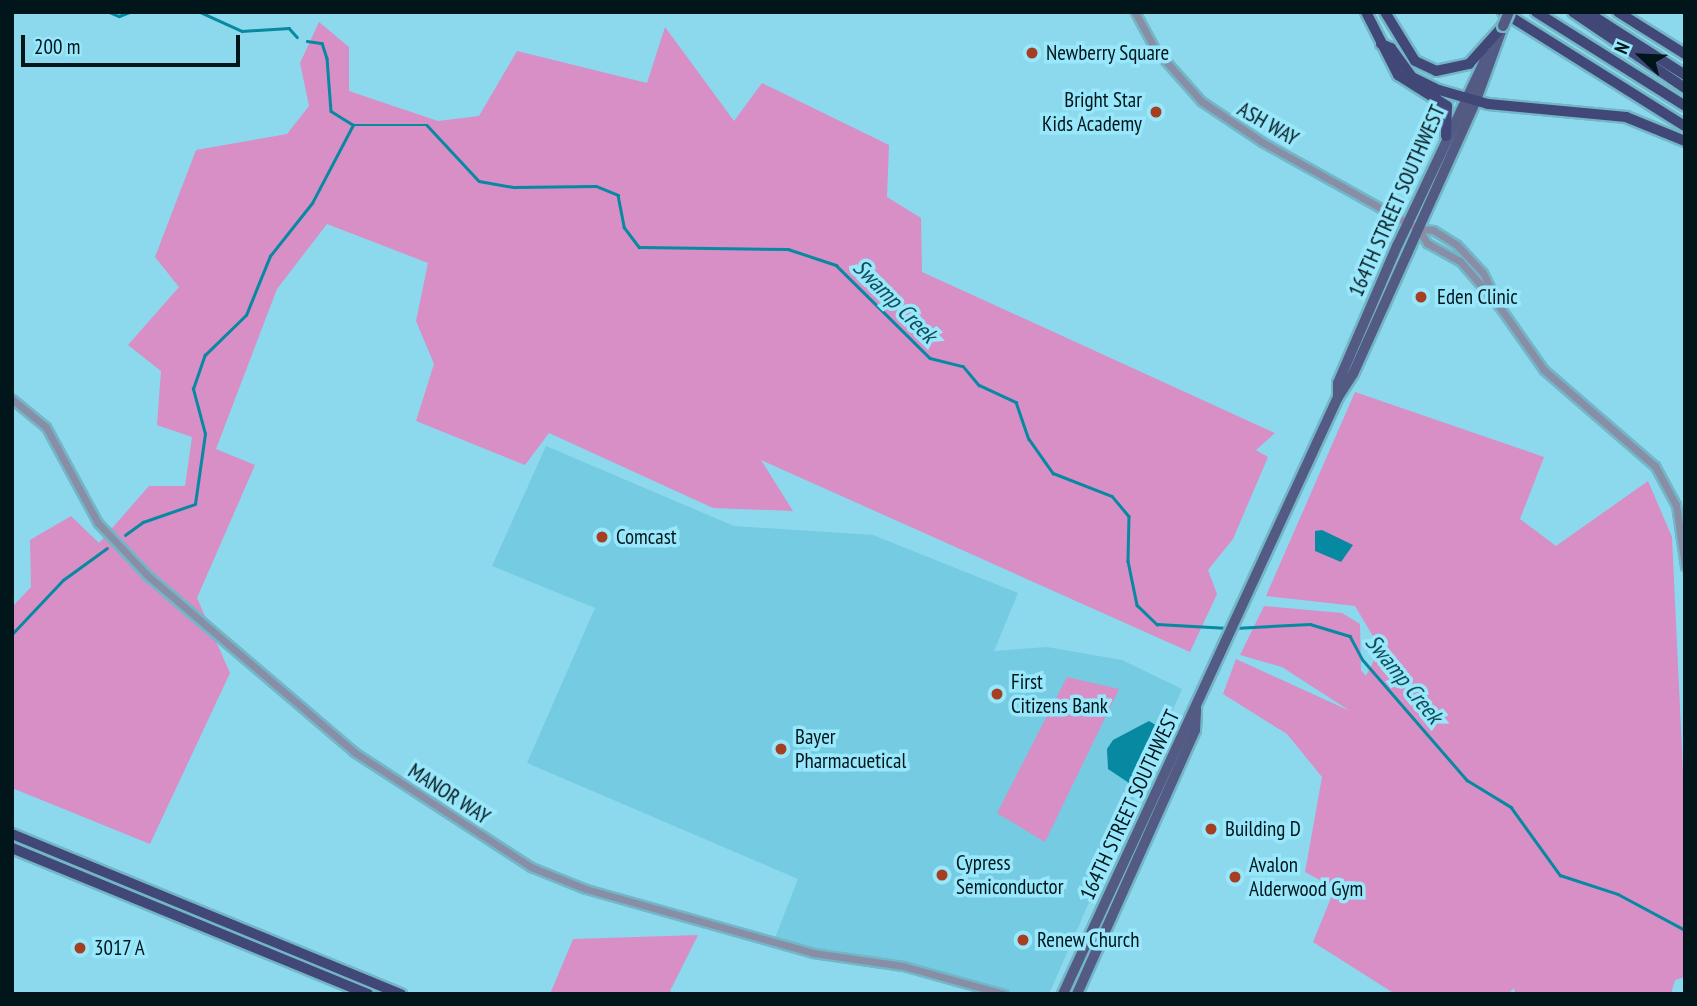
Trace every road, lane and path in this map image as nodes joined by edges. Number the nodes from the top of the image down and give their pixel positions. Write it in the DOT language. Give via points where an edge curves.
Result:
graph roads {
  1 [pos="1135,12"];
  2 [pos="1366,12"];
  3 [pos="1385,12"];
  4 [pos="1503,12"];
  5 [pos="1509,12"];
  6 [pos="1536,12"];
  7 [pos="1573,12"];
  8 [pos="1587,12"];
  9 [pos="1618,12"];
  10 [pos="1503,26"];
  11 [pos="1381,44"];
  12 [pos="1685,54"];
  13 [pos="1685,75"];
  14 [pos="1685,88"];
  15 [pos="1464,97"];
  16 [pos="1476,100"];
  17 [pos="1685,106"];
  18 [pos="1685,126"];
  19 [pos="1446,136"];
  20 [pos="1685,141"];
  21 [pos="1408,223"];
  22 [pos="1418,229"];
  23 [pos="1499,306"];
  24 [pos="1338,397"];
  25 [pos="12,399"];
  26 [pos="1685,566"];
  27 [pos="1196,709"];
  28 [pos="12,834"];
  29 [pos="12,848"];
  30 [pos="368,994"];
  31 [pos="401,994"];
  32 [pos="1004,994"];
  33 [pos="1063,994"];
  34 [pos="1077,994"];
  1 -- 21 [label="street, ASH WAY" via="1162,57 1212,110"];
  2 -- 11 [label="highway"];
  3 -- 10 [label="highway" via="1415,61 1436,72 1469,64"];
  4 -- 18 [label="highway"];
  5 -- 10 [label="main road, 164TH STREET SOUTHWEST, bridge"];
  6 -- 17 [label="highway"];
  7 -- 14 [label="highway"];
  8 -- 13 [label="highway"];
  9 -- 12 [label="highway"];
  10 -- 15 [label="main road, 164TH STREET SOUTHWEST"];
  10 -- 16 [label="main road, 164TH STREET SOUTHWEST"];
  11 -- 15 [label="highway" via="1391,48 1405,70 1423,85"];
  11 -- 19 [label="highway" via="1392,69 1407,85 1447,106"];
  15 -- 16 [label="highway"];
  15 -- 19 [label="main road, 164TH STREET SOUTHWEST"];
  16 -- 20 [label="highway" via="1626,117"];
  16 -- 22 [label="main road, 164TH STREET SOUTHWEST"];
  19 -- 21 [label="main road, 164TH STREET SOUTHWEST"];
  21 -- 22 [label="street, ASH WAY"];
  21 -- 24 [label="main road, 164TH STREET SOUTHWEST" via="1338,383"];
  22 -- 23 [label="street, ASH WAY" via="1427,243 1460,261"];
  22 -- 23 [label="street, ASH WAY" via="1433,230 1457,245 1483,274"];
  22 -- 24 [label="main road, 164TH STREET SOUTHWEST" via="1347,387"];
  23 -- 26 [label="street, ASH WAY" via="1544,370 1655,466 1676,505"];
  24 -- 27 [label="main road, 164TH STREET SOUTHWEST"];
  25 -- 32 [label="street, MANOR WAY" via="46,427 99,523 147,575 346,746 531,867 586,888 813,953 903,966"];
  27 -- 33 [label="main road, 164TH STREET SOUTHWEST"];
  27 -- 34 [label="main road, 164TH STREET SOUTHWEST" via="1195,730"];
  28 -- 31 [label="highway"];
  29 -- 30 [label="highway"];
}
